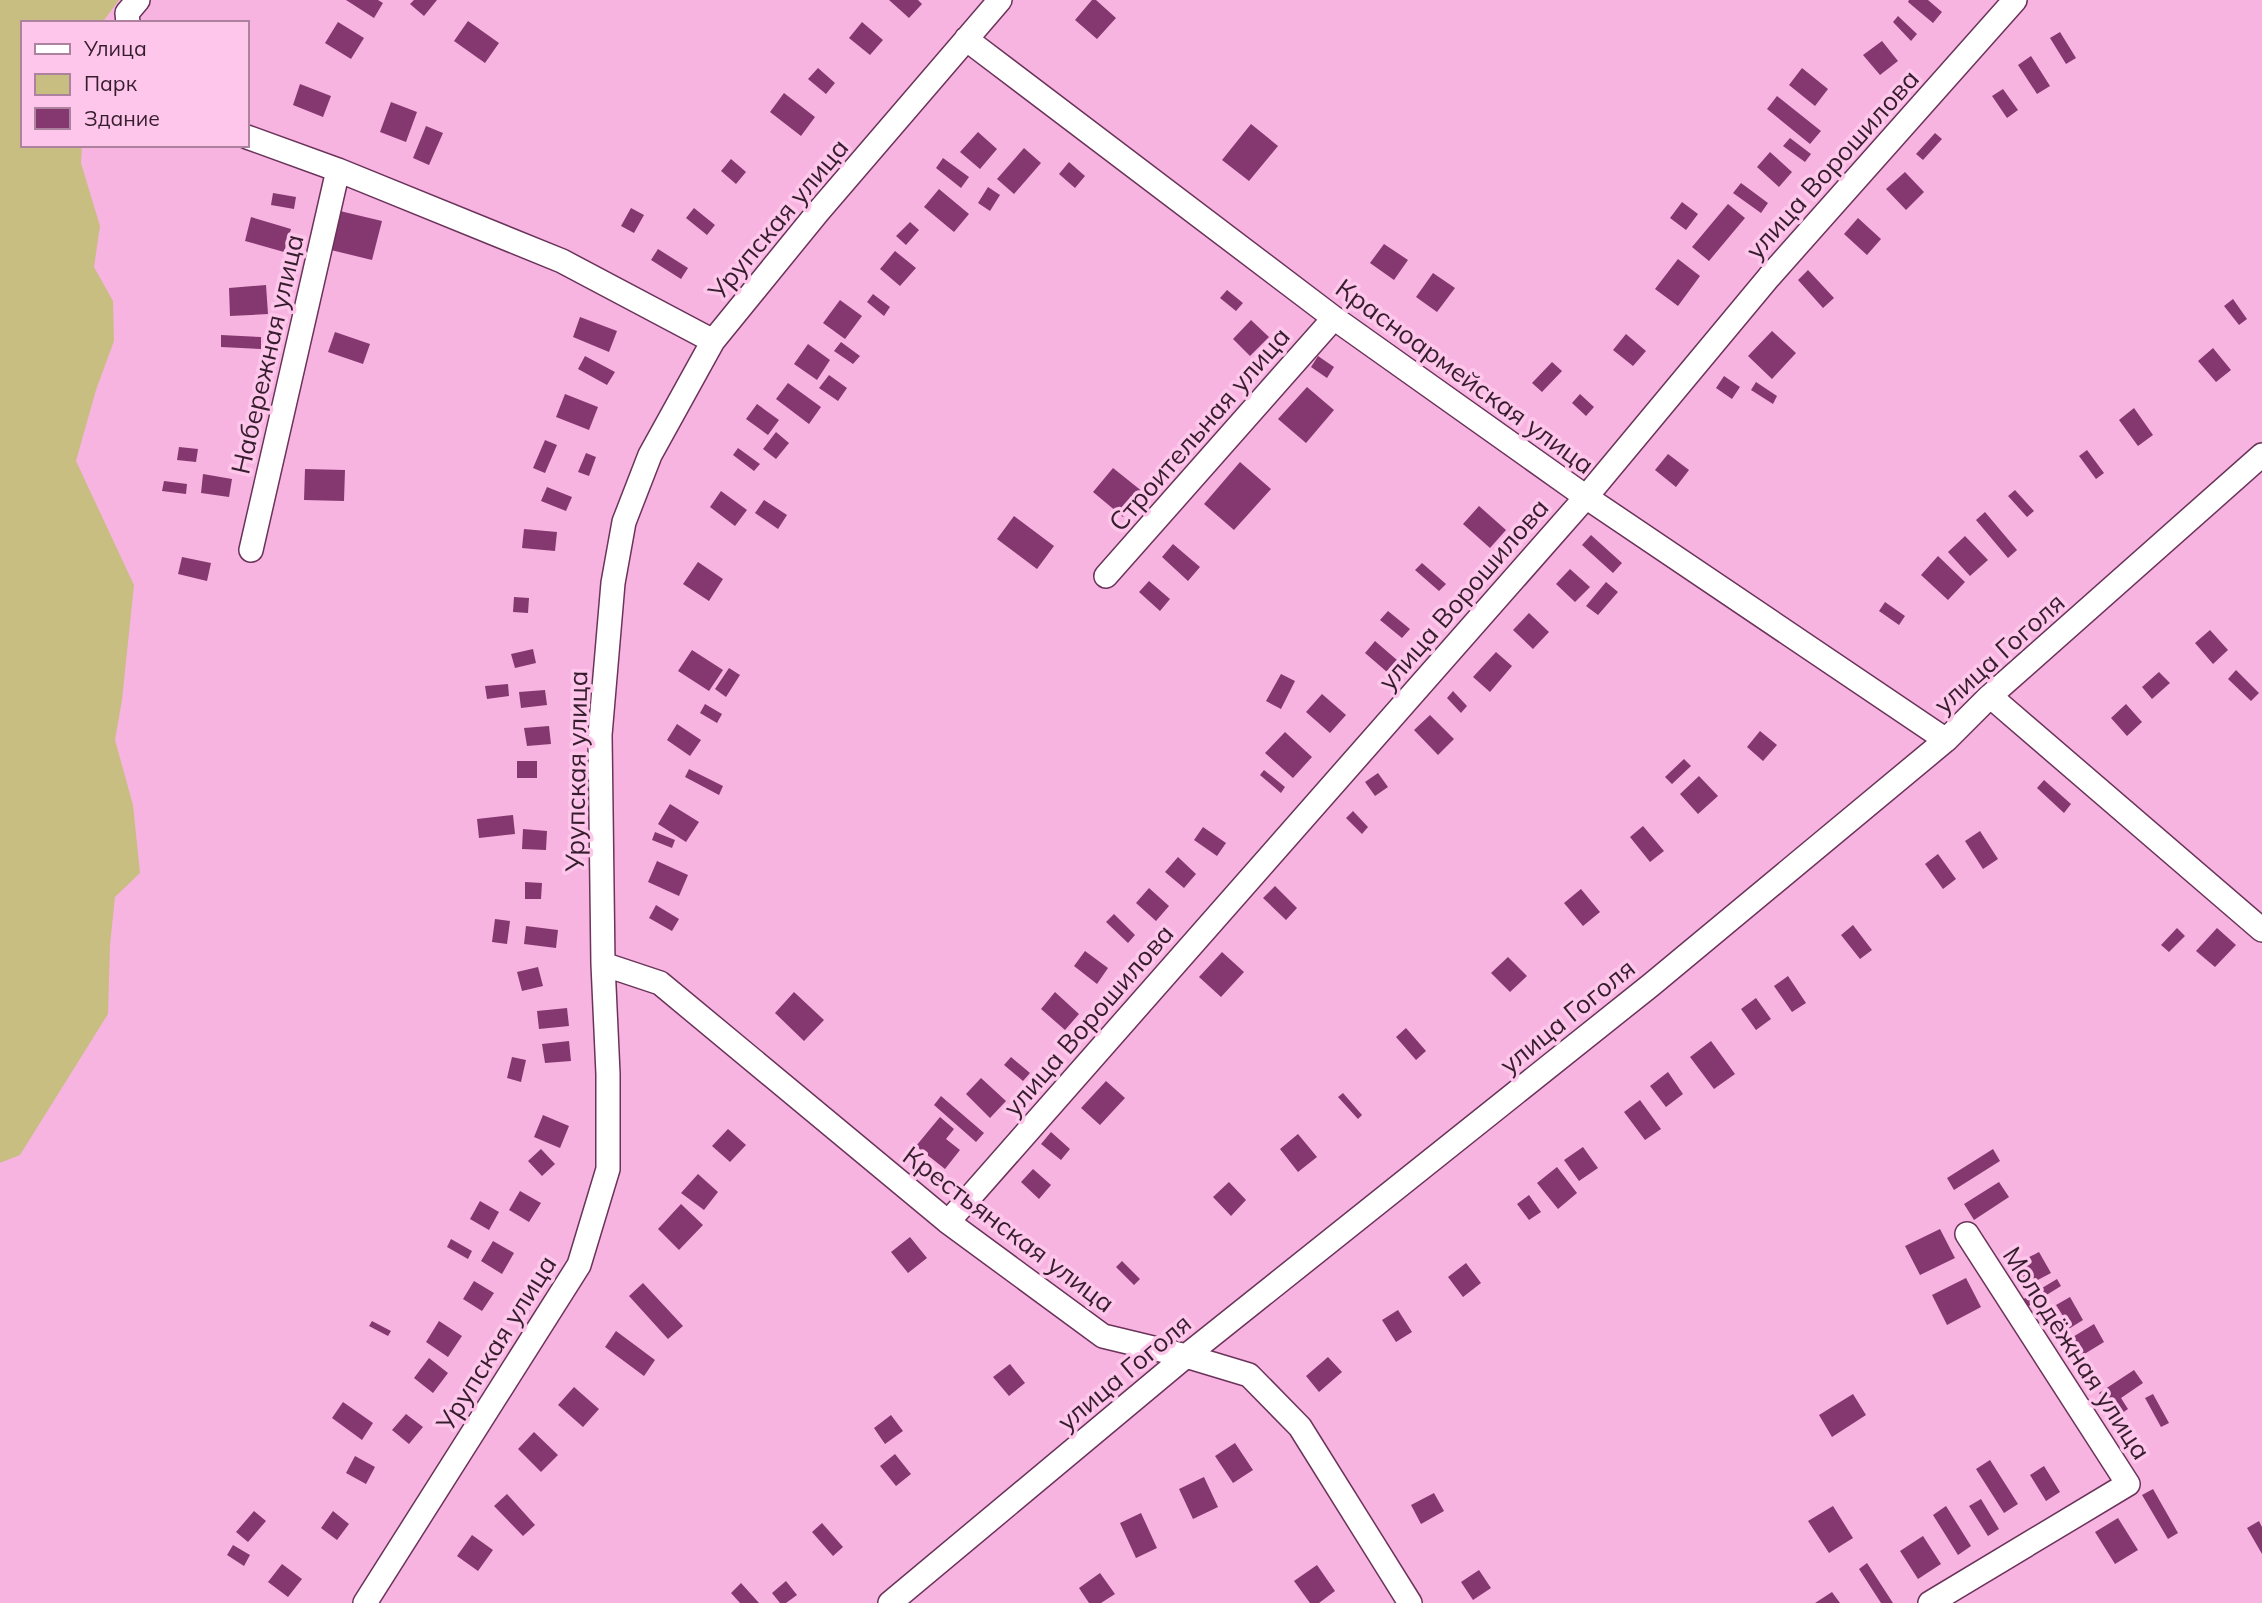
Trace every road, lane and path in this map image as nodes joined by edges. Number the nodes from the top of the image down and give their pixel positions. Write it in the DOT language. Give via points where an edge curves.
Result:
graph roads {
  1 [pos="138,0"];
  2 [pos="1000,0"];
  3 [pos="2015,0"];
  4 [pos="128,21"];
  5 [pos="966,39"];
  6 [pos="248,137"];
  7 [pos="338,170"];
  8 [pos="1335,318"];
  9 [pos="713,341"];
  10 [pos="2262,455"];
  11 [pos="1586,497"];
  12 [pos="251,550"];
  13 [pos="1106,576"];
  14 [pos="1990,696"];
  15 [pos="1946,740"];
  16 [pos="2262,930"];
  17 [pos="603,964"];
  18 [pos="947,1222"];
  19 [pos="1967,1234"];
  20 [pos="1186,1356"];
  21 [pos="365,1603"];
  22 [pos="890,1603"];
  23 [pos="1410,1603"];
  24 [pos="1930,1603"];
  1 -- 4 [label="street" via="127,13"];
  2 -- 5 [label="street, Урупская улица"];
  3 -- 11 [label="street, улица Ворошилова" via="1769,277"];
  5 -- 8 [label="street, Красноармейская улица"];
  5 -- 9 [label="street, Урупская улица"];
  6 -- 7 [label="street"];
  7 -- 9 [label="street" via="562,261"];
  7 -- 12 [label="street, Набережная улица"];
  8 -- 11 [label="street, Красноармейская улица"];
  8 -- 13 [label="street, Строительная улица"];
  9 -- 17 [label="street, Урупская улица" via="650,455 624,522 615,571 600,735"];
  10 -- 14 [label="street, улица Гоголя"];
  11 -- 15 [label="street, Красноармейская улица"];
  11 -- 18 [label="street, улица Ворошилова"];
  14 -- 15 [label="street, улица Гоголя"];
  14 -- 16 [label="street"];
  15 -- 20 [label="street, улица Гоголя" via="1651,985"];
  17 -- 18 [label="street, Крестьянская улица" via="660,983"];
  17 -- 21 [label="street, Урупская улица" via="608,1169 579,1265"];
  18 -- 20 [label="street, Крестьянская улица" via="1103,1336"];
  19 -- 24 [label="street, Молодёжная улица" via="2128,1484"];
  20 -- 22 [label="street, улица Гоголя"];
  20 -- 23 [label="street, Крестьянская улица" via="1249,1374 1300,1427"];
}
